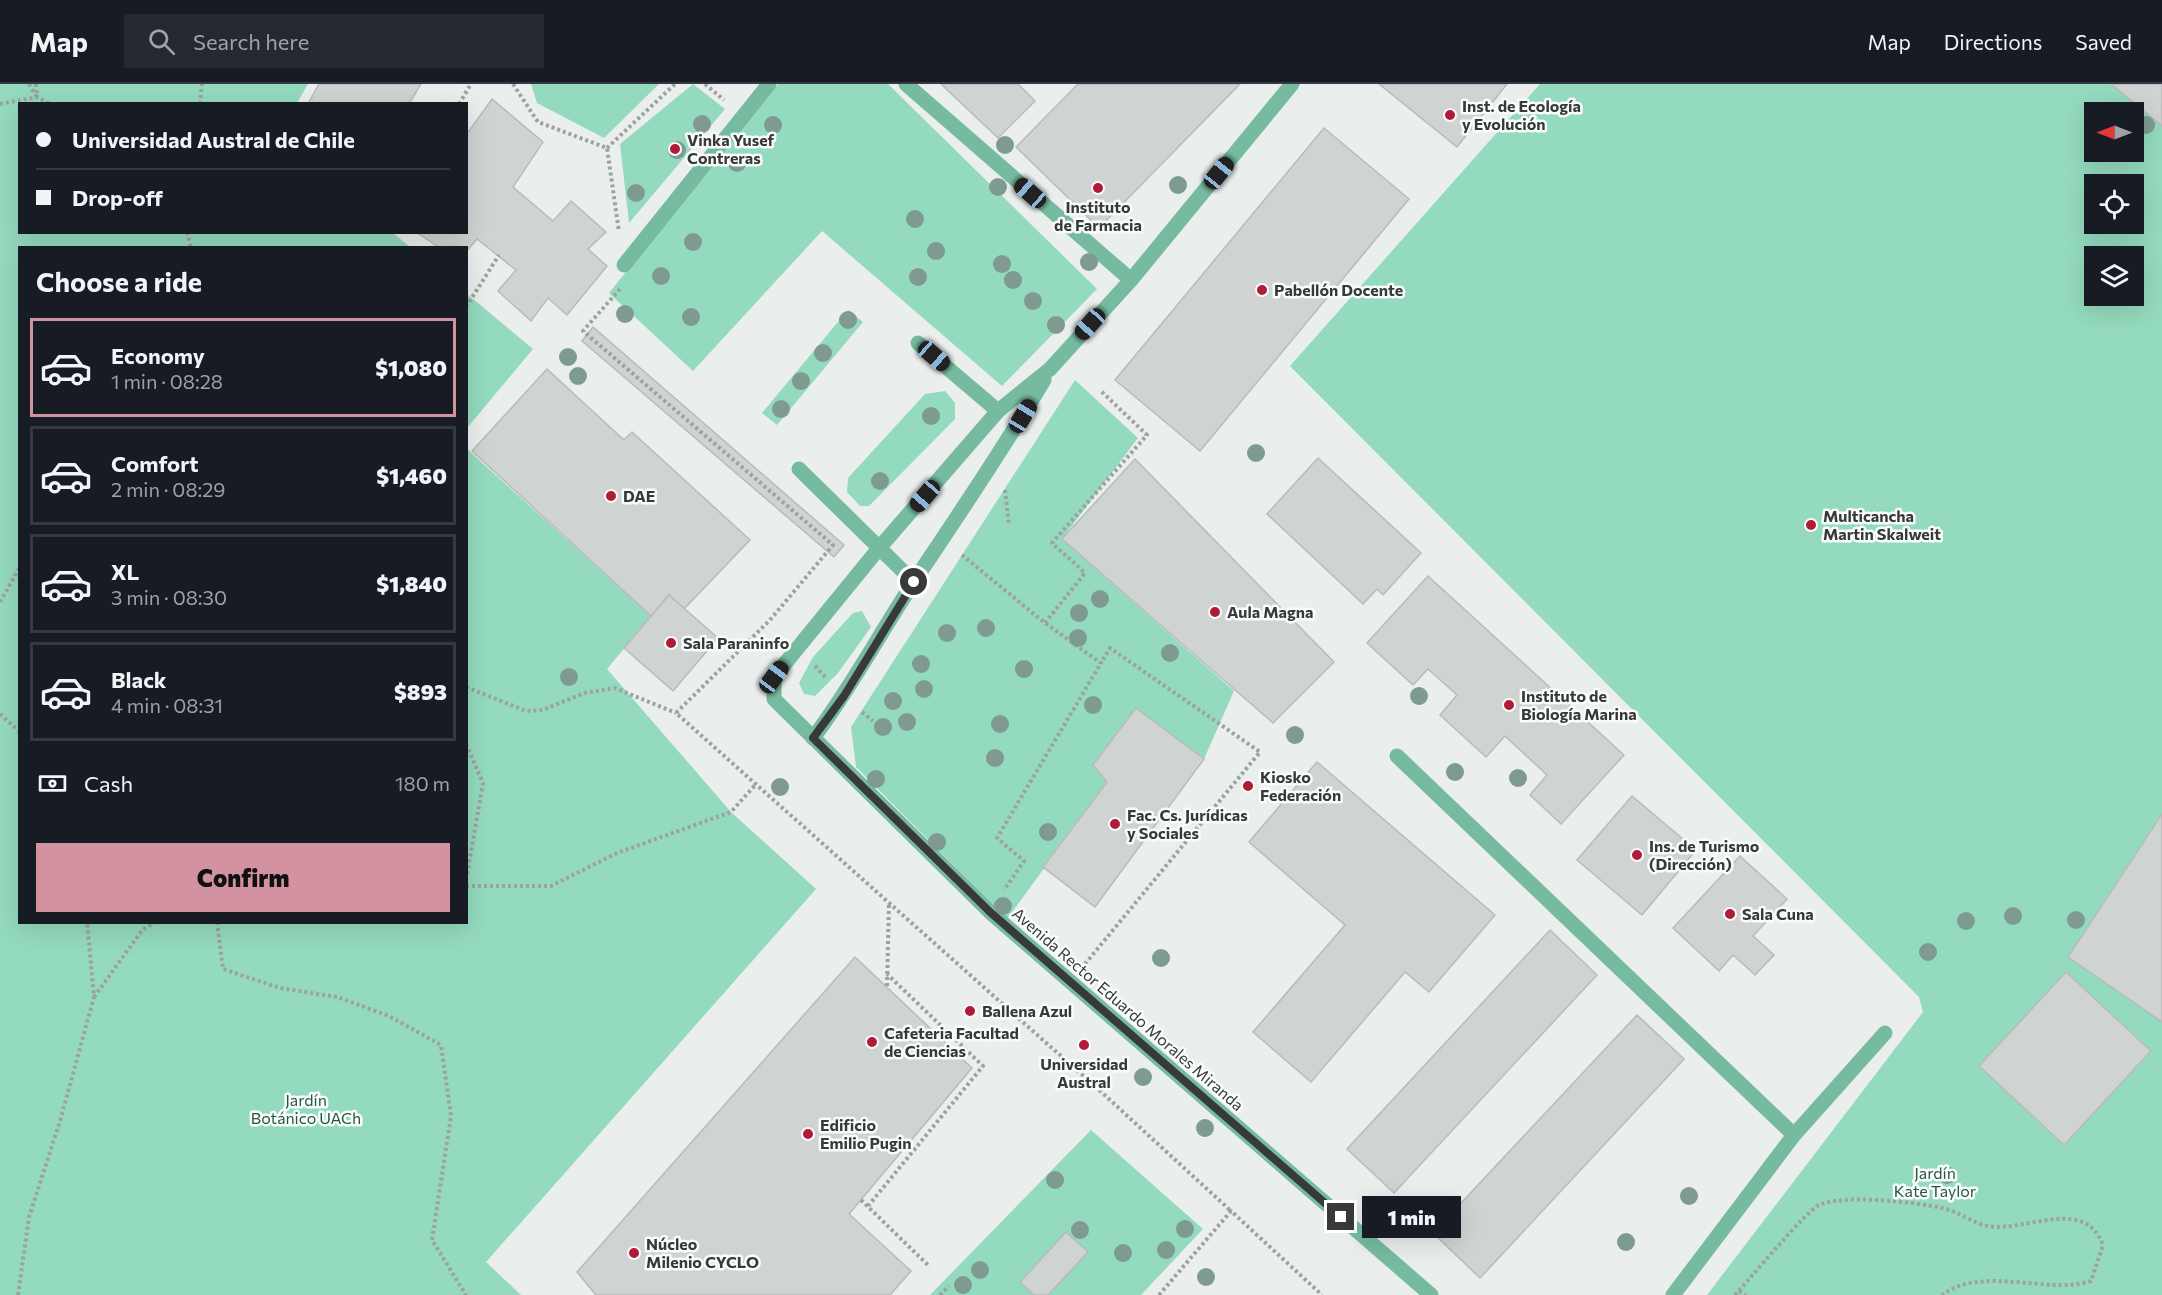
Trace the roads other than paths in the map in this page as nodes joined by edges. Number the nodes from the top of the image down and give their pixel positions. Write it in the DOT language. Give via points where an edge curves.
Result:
graph roads {
  1 [pos="769,84"];
  2 [pos="906,84"];
  3 [pos="1292,84"];
  4 [pos="624,264"];
  5 [pos="1131,280"];
  6 [pos="918,343"];
  7 [pos="1050,369"];
  8 [pos="998,411"];
  9 [pos="799,469"];
  10 [pos="880,547"];
  11 [pos="914,582"];
  12 [pos="813,738"];
  13 [pos="1397,756"];
  14 [pos="1885,1033"];
  15 [pos="1794,1135"];
  16 [pos="1431,1295"];
  17 [pos="1673,1295"];
  1 -- 4 [label="lane"];
  2 -- 5 [label="lane"];
  3 -- 5 [label="lane"];
  5 -- 7 [label="lane"];
  6 -- 8 [label="lane"];
  7 -- 8 [label="lane, Avenida Rector Eduardo Morales Miranda"];
  7 -- 11 [label="lane" via="1001,452"];
  8 -- 10 [label="lane, Avenida Rector Eduardo Morales Miranda"];
  9 -- 10 [label="lane"];
  10 -- 11 [label="lane"];
  10 -- 12 [label="lane, Avenida Rector Eduardo Morales Miranda" via="774,677 774,699"];
  11 -- 12 [label="lane" via="844,696"];
  12 -- 16 [label="lane, Avenida Rector Eduardo Morales Miranda" via="990,912"];
  13 -- 15 [label="lane"];
  14 -- 15 [label="lane"];
  15 -- 17 [label="lane"];
}
